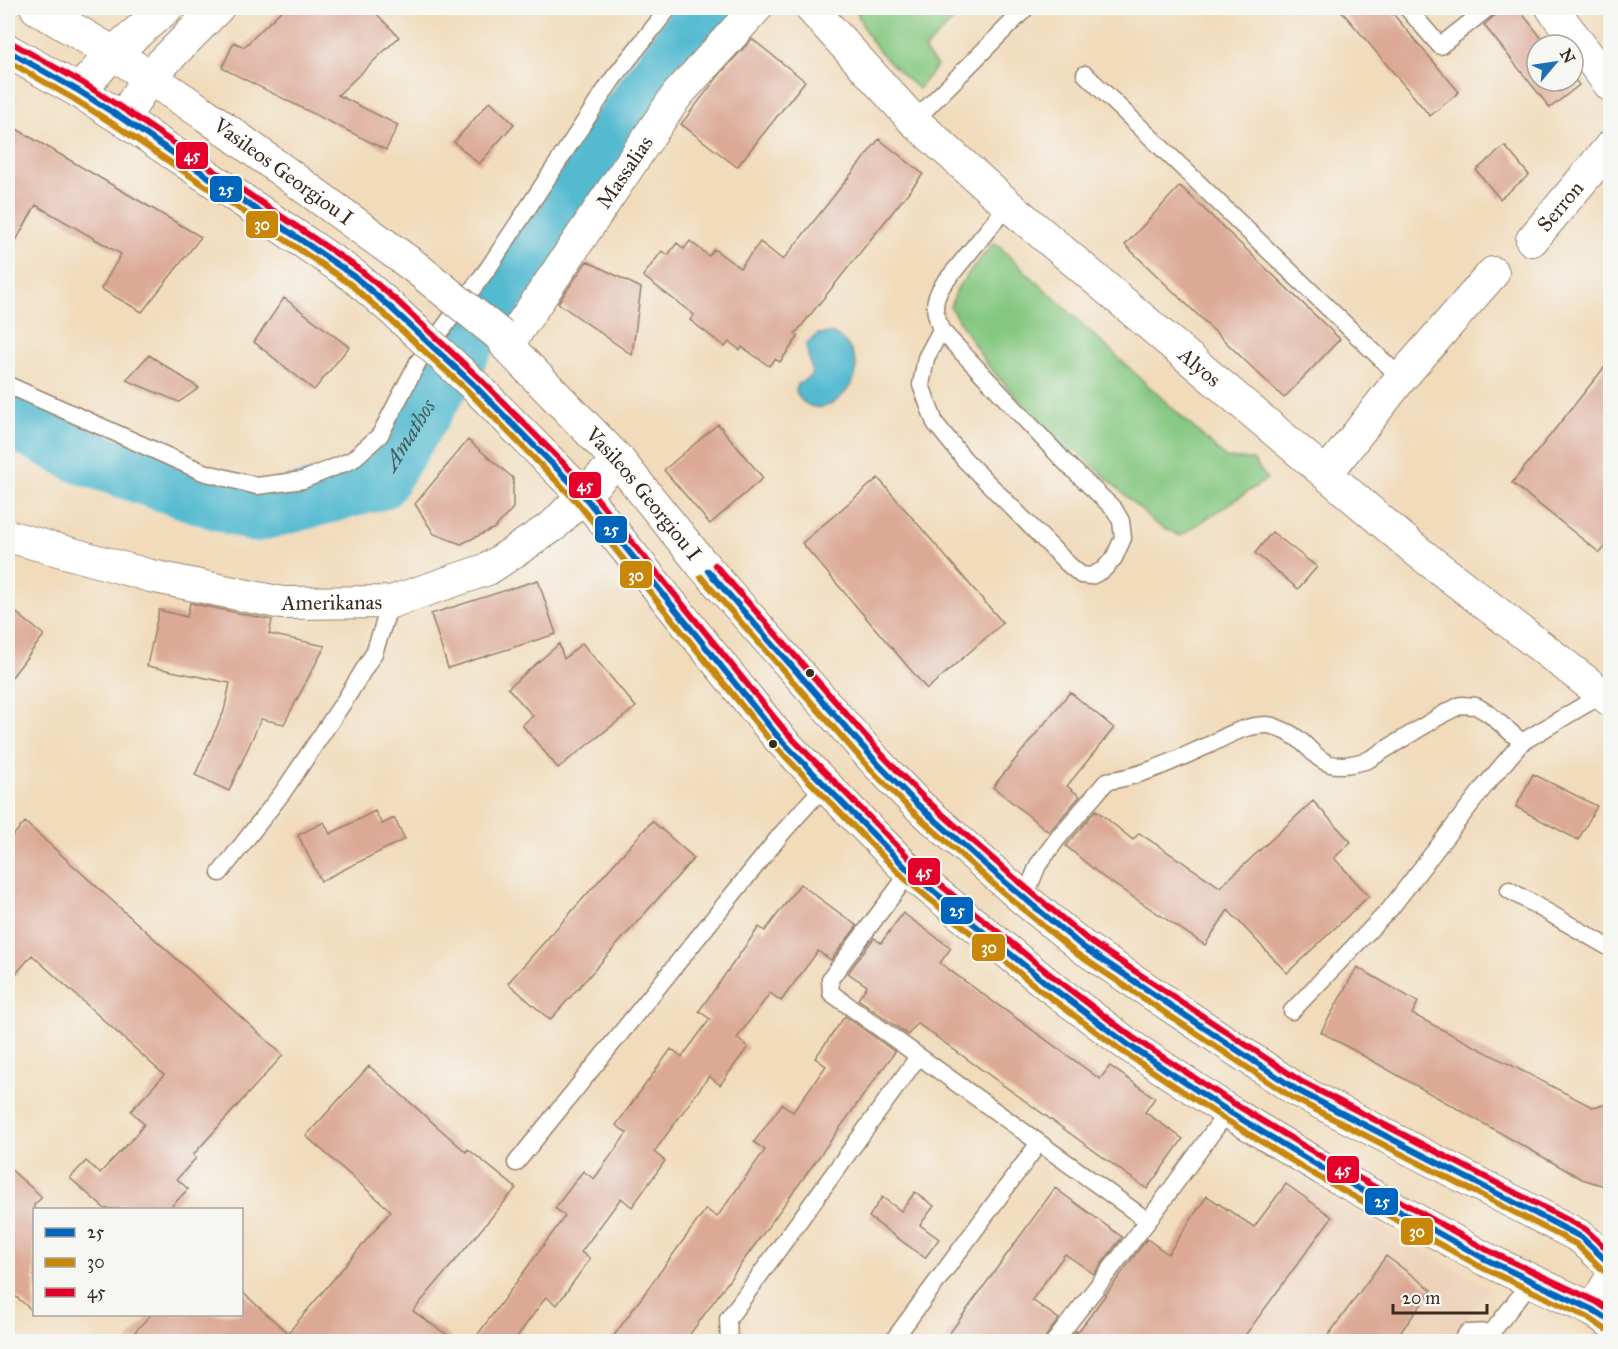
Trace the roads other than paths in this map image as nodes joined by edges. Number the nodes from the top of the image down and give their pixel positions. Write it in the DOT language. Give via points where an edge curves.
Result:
graph roads {
  1 [pos="36,8"];
  2 [pos="166,8"];
  3 [pos="217,8"];
  4 [pos="669,8"];
  5 [pos="756,8"];
  6 [pos="811,8"];
  7 [pos="1026,8"];
  8 [pos="1407,8"];
  9 [pos="1488,8"];
  10 [pos="1552,8"];
  11 [pos="8,51"];
  12 [pos="113,53"];
  13 [pos="1085,74"];
  14 [pos="149,77"];
  15 [pos="1611,85"];
  16 [pos="79,91"];
  17 [pos="123,119"];
  18 [pos="914,121"];
  19 [pos="1611,147"];
  20 [pos="1008,205"];
  21 [pos="1532,240"];
  22 [pos="1493,273"];
  23 [pos="941,330"];
  24 [pos="504,341"];
  25 [pos="1401,378"];
  26 [pos="8,385"];
  27 [pos="618,460"];
  28 [pos="1327,473"];
  29 [pos="584,496"];
  30 [pos="8,536"];
  31 [pos="391,602"];
  32 [pos="1607,697"];
  33 [pos="1522,742"];
  34 [pos="826,784"];
  35 [pos="910,872"];
  36 [pos="220,873"];
  37 [pos="1509,890"];
  38 [pos="1024,898"];
  39 [pos="1611,948"];
  40 [pos="1292,1011"];
  41 [pos="918,1057"];
  42 [pos="1228,1111"];
  43 [pos="1039,1143"];
  44 [pos="516,1163"];
  45 [pos="1148,1221"];
  46 [pos="1611,1264"];
  47 [pos="1611,1281"];
  48 [pos="1531,1282"];
  49 [pos="1602,1316"];
  50 [pos="729,1341"];
  51 [pos="892,1341"];
  52 [pos="1054,1341"];
  53 [pos="1461,1341"];
  1 -- 12 [label="main road, Vasileos Georgiou I"];
  2 -- 12 [label="main road"];
  3 -- 14 [label="main road"];
  4 -- 26 [label="lane" via="612,80 496,258 418,362 380,435 352,460 303,480 257,486 203,472"];
  5 -- 24 [label="street, Massalias" via="678,95"];
  6 -- 18 [label="street, Alyos"];
  7 -- 18 [label="lane"];
  8 -- 9 [label="lane" via="1440,46"];
  10 -- 15 [label="street"];
  11 -- 16 [label="main road"];
  12 -- 14 [label="main road, Vasileos Georgiou I"];
  12 -- 16 [label="main road"];
  13 -- 25 [label="lane"];
  14 -- 17 [label="main road"];
  14 -- 24 [label="main road, Vasileos Georgiou I, bridge" via="415,267"];
  16 -- 17 [label="main road"];
  17 -- 29 [label="main road, bridge" via="354,276 474,385"];
  18 -- 20 [label="street, Alyos"];
  19 -- 21 [label="street, Serron"];
  20 -- 23 [label="lane" via="936,297 934,309"];
  20 -- 28 [label="street, Alyos"];
  22 -- 25 [label="street"];
  23 -- 23 [label="lane" via="1114,509 1123,538 1103,570 1091,576 1081,575 964,459 935,423 921,386 926,358"];
  24 -- 27 [label="main road, Vasileos Georgiou I"];
  25 -- 28 [label="street"];
  27 -- 29 [label="street, Amerikanas"];
  27 -- 38 [label="main road, Vasileos Georgiou I" via="702,564 878,764 917,804"];
  28 -- 32 [label="street, Alyos" via="1417,551"];
  29 -- 31 [label="street, Amerikanas" via="553,526 488,569"];
  29 -- 34 [label="main road" via="779,738"];
  30 -- 31 [label="street, Amerikanas" via="151,576 282,603"];
  31 -- 36 [label="lane" via="374,653 345,700 284,792"];
  32 -- 33 [label="lane"];
  33 -- 38 [label="lane" via="1488,713 1476,706 1461,705 1354,765 1324,763 1287,731 1269,724 1245,728 1150,772 1107,781 1038,865"];
  33 -- 40 [label="lane" via="1390,909"];
  34 -- 35 [label="main road"];
  34 -- 44 [label="lane"];
  35 -- 41 [label="lane" via="830,979 831,993"];
  35 -- 42 [label="main road" via="1118,1038"];
  37 -- 39 [label="lane"];
  38 -- 46 [label="main road, Vasileos Georgiou I" via="1083,947 1297,1090 1581,1237"];
  41 -- 43 [label="lane"];
  41 -- 50 [label="lane" via="728,1319"];
  42 -- 45 [label="lane"];
  42 -- 48 [label="main road" via="1322,1168"];
  43 -- 45 [label="lane"];
  43 -- 51 [label="lane"];
  45 -- 52 [label="lane"];
  47 -- 49 [label="main road"];
  48 -- 49 [label="main road"];
  48 -- 53 [label="lane" via="1492,1332 1467,1333"];
}
